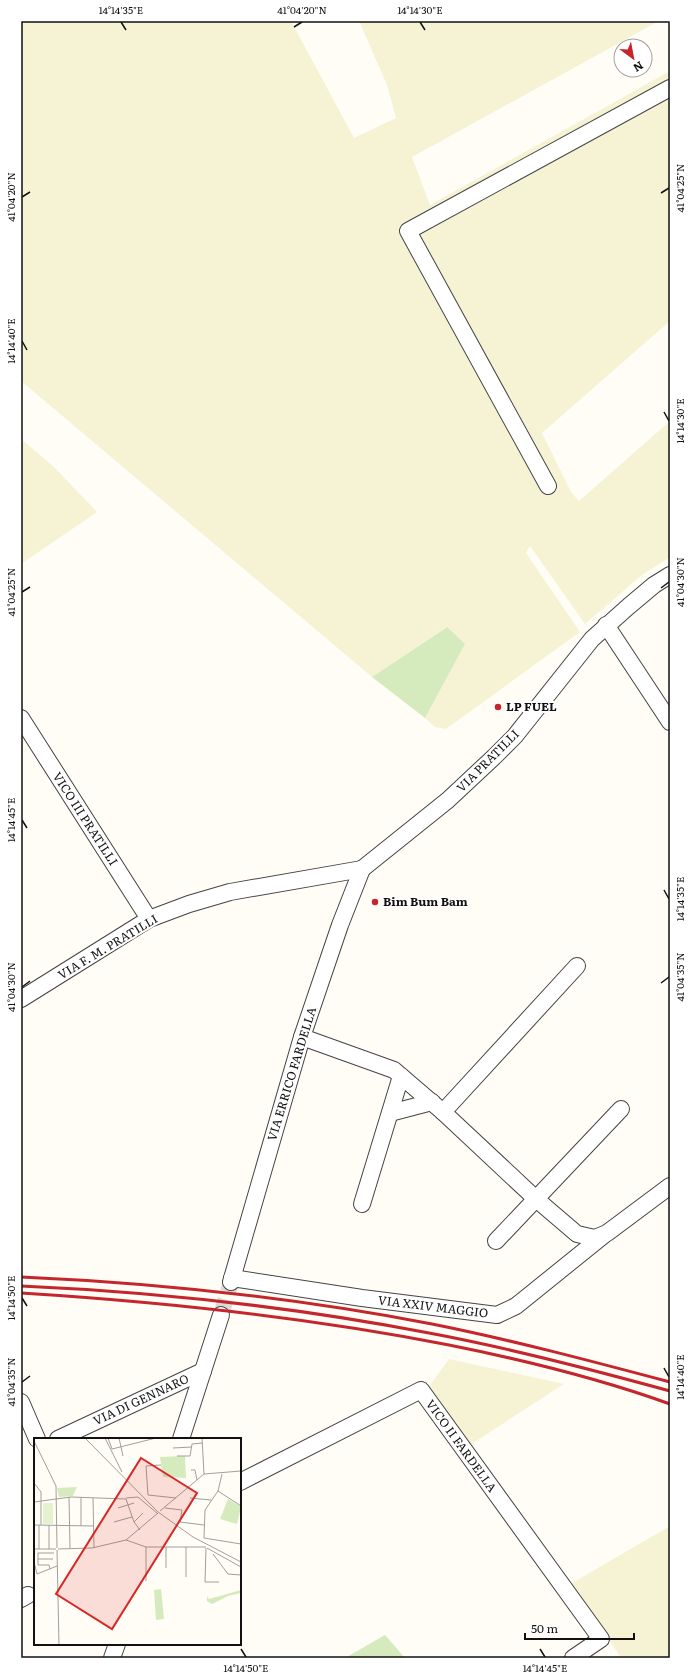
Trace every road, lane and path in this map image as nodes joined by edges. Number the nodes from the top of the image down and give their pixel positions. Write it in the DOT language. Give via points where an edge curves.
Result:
graph roads {
  1 [pos="670,88"];
  2 [pos="548,486"];
  3 [pos="670,575"];
  4 [pos="606,625"];
  5 [pos="21,718"];
  6 [pos="670,722"];
  7 [pos="362,869"];
  8 [pos="149,919"];
  9 [pos="577,966"];
  10 [pos="21,1000"];
  11 [pos="302,1037"];
  12 [pos="401,1076"];
  13 [pos="437,1107"];
  14 [pos="621,1108"];
  15 [pos="390,1113"];
  16 [pos="670,1186"];
  17 [pos="536,1199"];
  18 [pos="362,1204"];
  19 [pos="607,1233"];
  20 [pos="496,1241"];
  21 [pos="232,1280"];
  22 [pos="221,1315"];
  23 [pos="203,1371"];
  24 [pos="21,1402"];
  25 [pos="38,1438"];
  26 [pos="60,1438"];
  27 [pos="181,1438"];
  28 [pos="241,1481"];
  29 [pos="117,1645"];
  30 [pos="112,1658"];
  31 [pos="573,1658"];
  1 -- 2 [label="street" via="408,231"];
  3 -- 4 [label="street, VIA PRATILLI"];
  4 -- 6 [label="street"];
  4 -- 7 [label="street, VIA PRATILLI" via="515,736 448,800"];
  5 -- 8 [label="street, VICO III PRATILLI"];
  7 -- 8 [label="street, VIA F. M. PRATILLI" via="230,892"];
  7 -- 11 [label="street, VIA ERRICO FARDELLA"];
  8 -- 10 [label="street, VIA F. M. PRATILLI"];
  9 -- 13 [label="street"];
  11 -- 12 [label="street" via="394,1070"];
  11 -- 21 [label="street, VIA ERRICO FARDELLA"];
  12 -- 13 [label="street"];
  12 -- 15 [label="street"];
  13 -- 15 [label="street"];
  13 -- 17 [label="street"];
  14 -- 17 [label="street"];
  15 -- 18 [label="street"];
  16 -- 19 [label="street, VIA XXIV MAGGIO"];
  17 -- 19 [label="street" via="577,1234 595,1238"];
  17 -- 20 [label="street"];
  19 -- 21 [label="street, VIA XXIV MAGGIO" via="516,1306 497,1315"];
  22 -- 23 [label="street"];
  23 -- 26 [label="street, VIA DI GENNARO"];
  23 -- 27 [label="street"];
  24 -- 25 [label="street"];
  28 -- 31 [label="street, VICO II FARDELLA" via="421,1390 601,1639"];
  29 -- 30 [label="street"];
}
